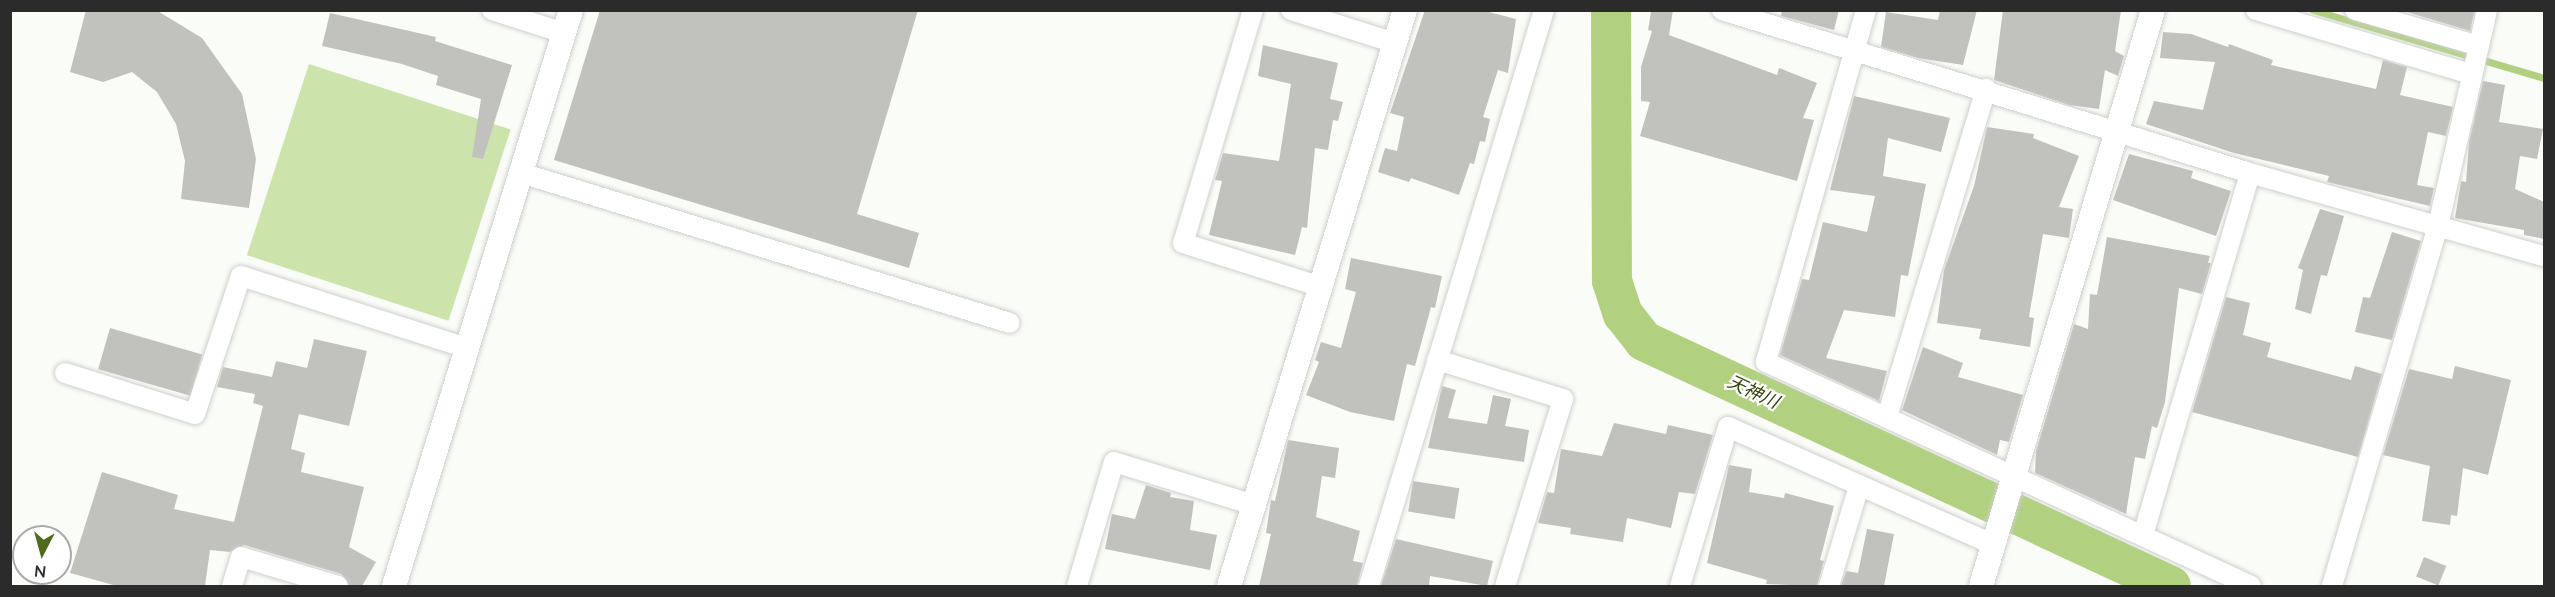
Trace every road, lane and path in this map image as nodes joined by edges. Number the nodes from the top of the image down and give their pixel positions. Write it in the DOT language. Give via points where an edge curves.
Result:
graph roads {
  1 [pos="492,10"];
  2 [pos="1252,10"];
  3 [pos="1291,10"];
  4 [pos="1405,10"];
  5 [pos="1544,10"];
  6 [pos="1722,10"];
  7 [pos="1866,10"];
  8 [pos="2153,10"];
  9 [pos="2256,10"];
  10 [pos="2355,10"];
  11 [pos="2487,10"];
  12 [pos="568,22"];
  13 [pos="1395,43"];
  14 [pos="2479,46"];
  15 [pos="1854,50"];
  16 [pos="2471,74"];
  17 [pos="1986,89"];
  18 [pos="2118,129"];
  19 [pos="521,173"];
  20 [pos="2250,173"];
  21 [pos="2438,226"];
  22 [pos="2544,256"];
  23 [pos="1322,287"];
  24 [pos="1010,323"];
  25 [pos="467,348"];
  26 [pos="1437,360"];
  27 [pos="65,373"];
  28 [pos="1887,417"];
  29 [pos="2014,478"];
  30 [pos="1859,486"];
  31 [pos="1254,505"];
  32 [pos="2143,535"];
  33 [pos="1994,544"];
  34 [pos="232,586"];
  35 [pos="338,586"];
  36 [pos="394,586"];
  37 [pos="1077,586"];
  38 [pos="1229,586"];
  39 [pos="1369,586"];
  40 [pos="1505,586"];
  41 [pos="1680,586"];
  42 [pos="1829,586"];
  43 [pos="1982,586"];
  44 [pos="2251,586"];
  45 [pos="2332,586"];
  1 -- 12 [label="street"];
  2 -- 23 [label="street" via="1183,243"];
  3 -- 13 [label="street"];
  4 -- 13 [label="street"];
  5 -- 26 [label="street"];
  6 -- 15 [label="street"];
  7 -- 15 [label="street"];
  8 -- 18 [label="street"];
  9 -- 16 [label="street"];
  10 -- 14 [label="street"];
  11 -- 14 [label="street"];
  12 -- 19 [label="street"];
  13 -- 23 [label="street"];
  14 -- 16 [label="street"];
  15 -- 17 [label="street"];
  15 -- 28 [label="street" via="1766,362"];
  16 -- 21 [label="street"];
  17 -- 18 [label="street"];
  17 -- 28 [label="street"];
  18 -- 20 [label="street"];
  18 -- 29 [label="street"];
  19 -- 24 [label="street"];
  19 -- 25 [label="street"];
  20 -- 21 [label="street"];
  20 -- 32 [label="street"];
  21 -- 22 [label="street"];
  21 -- 45 [label="street"];
  23 -- 31 [label="street"];
  25 -- 27 [label="street" via="241,276 195,414"];
  25 -- 36 [label="street"];
  26 -- 39 [label="street"];
  26 -- 40 [label="street" via="1563,399"];
  28 -- 29 [label="street"];
  29 -- 32 [label="street"];
  29 -- 33 [label="street"];
  30 -- 33 [label="street"];
  30 -- 41 [label="street" via="1728,427"];
  30 -- 42 [label="street"];
  31 -- 37 [label="street" via="1114,462"];
  31 -- 38 [label="street"];
  32 -- 44 [label="street"];
  33 -- 43 [label="street"];
  34 -- 35 [label="street" via="242,557"];
}
